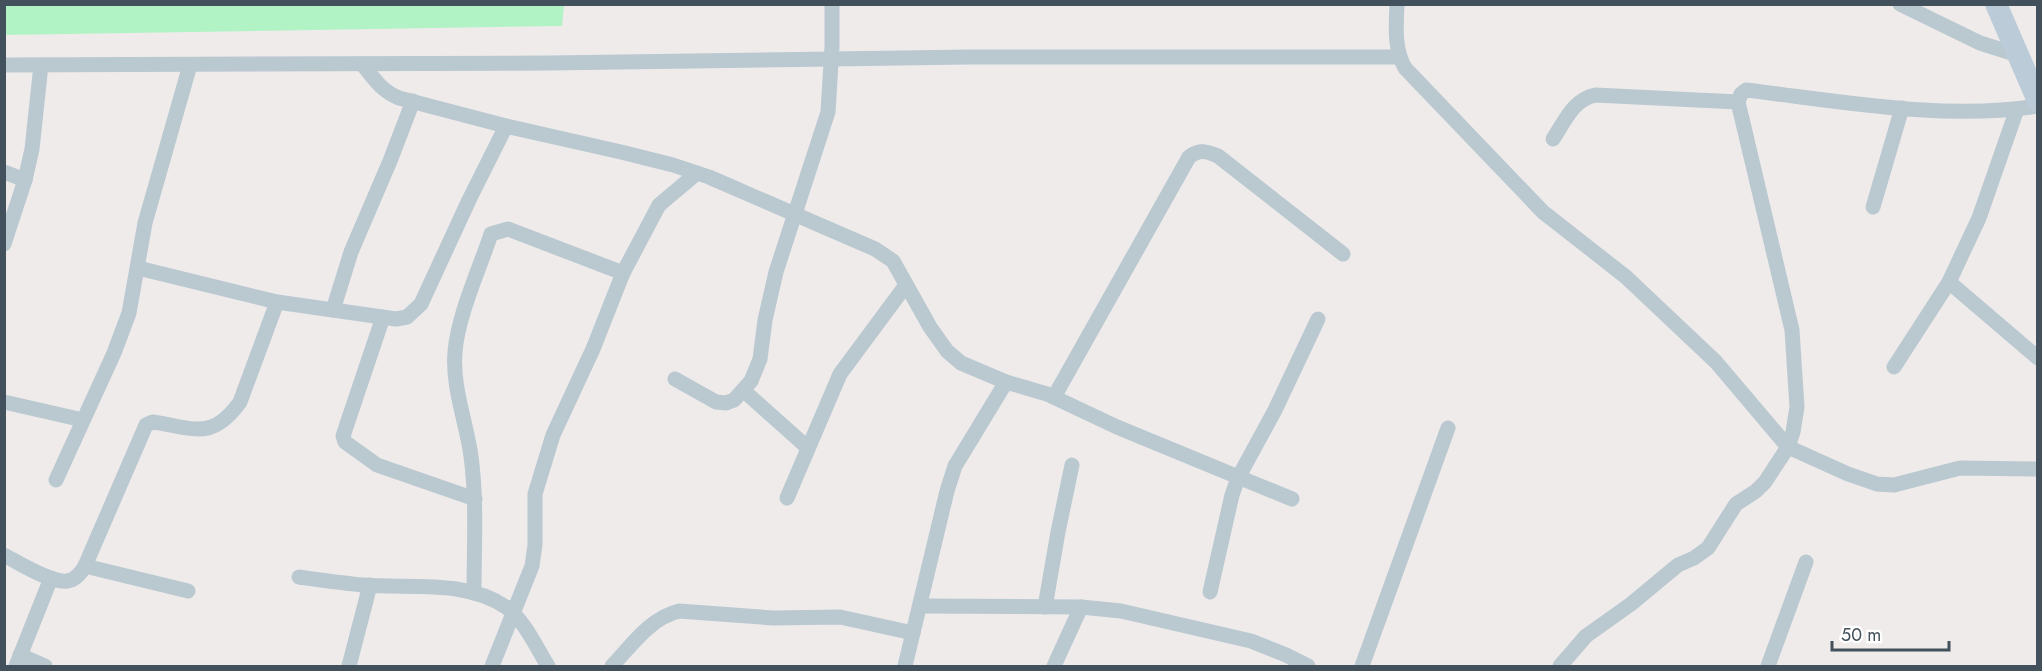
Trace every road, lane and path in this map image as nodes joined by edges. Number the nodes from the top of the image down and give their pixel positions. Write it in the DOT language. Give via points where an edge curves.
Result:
graph roads {
  1 [pos="832,4"];
  2 [pos="1397,4"];
  3 [pos="1900,4"];
  4 [pos="1996,4"];
  5 [pos="2018,55"];
  6 [pos="1398,57"];
  7 [pos="832,58"];
  8 [pos="4,65"];
  9 [pos="41,65"];
  10 [pos="190,65"];
  11 [pos="363,65"];
  12 [pos="413,101"];
  13 [pos="1738,102"];
  14 [pos="2027,105"];
  15 [pos="2037,106"];
  16 [pos="1902,108"];
  17 [pos="506,126"];
  18 [pos="1553,139"];
  19 [pos="4,172"];
  20 [pos="697,173"];
  21 [pos="25,180"];
  22 [pos="1873,207"];
  23 [pos="796,214"];
  24 [pos="4,244"];
  25 [pos="1342,254"];
  26 [pos="138,268"];
  27 [pos="623,273"];
  28 [pos="1950,282"];
  29 [pos="906,285"];
  30 [pos="277,302"];
  31 [pos="333,310"];
  32 [pos="383,317"];
  33 [pos="1318,319"];
  34 [pos="2037,358"];
  35 [pos="1894,367"];
  36 [pos="675,379"];
  37 [pos="1006,382"];
  38 [pos="744,392"];
  39 [pos="1054,397"];
  40 [pos="4,402"];
  41 [pos="83,420"];
  42 [pos="1448,428"];
  43 [pos="1788,447"];
  44 [pos="808,448"];
  45 [pos="1072,465"];
  46 [pos="2037,469"];
  47 [pos="1239,478"];
  48 [pos="56,480"];
  49 [pos="787,498"];
  50 [pos="475,499"];
  51 [pos="1292,499"];
  52 [pos="4,555"];
  53 [pos="1806,562"];
  54 [pos="85,566"];
  55 [pos="299,577"];
  56 [pos="51,578"];
  57 [pos="370,585"];
  58 [pos="188,591"];
  59 [pos="1210,592"];
  60 [pos="474,593"];
  61 [pos="920,606"];
  62 [pos="1046,607"];
  63 [pos="1081,607"];
  64 [pos="513,614"];
  65 [pos="913,633"];
  66 [pos="18,660"];
  67 [pos="45,666"];
  68 [pos="349,666"];
  69 [pos="492,666"];
  70 [pos="548,666"];
  71 [pos="612,666"];
  72 [pos="905,666"];
  73 [pos="1054,666"];
  74 [pos="1308,666"];
  75 [pos="1362,666"];
  76 [pos="1560,666"];
  77 [pos="1768,666"];
  1 -- 7 [label="street"];
  2 -- 6 [label="street"];
  3 -- 5 [label="street" via="1980,43"];
  4 -- 5 [label="street"];
  5 -- 14 [label="street"];
  6 -- 7 [label="street"];
  6 -- 43 [label="street" via="1543,212 1626,277 1716,362"];
  7 -- 11 [label="street"];
  7 -- 23 [label="street" via="828,112"];
  8 -- 9 [label="street"];
  9 -- 10 [label="street"];
  9 -- 21 [label="street"];
  10 -- 11 [label="street"];
  10 -- 26 [label="street" via="145,222"];
  11 -- 12 [label="street" via="388,93"];
  12 -- 17 [label="street"];
  12 -- 31 [label="street" via="351,252"];
  13 -- 16 [label="street" via="1746,90"];
  13 -- 18 [label="street" via="1595,95 1576,104"];
  13 -- 43 [label="street" via="1792,330 1797,407"];
  14 -- 15 [label="street"];
  14 -- 16 [label="street" via="1986,111"];
  14 -- 28 [label="street"];
  16 -- 22 [label="street"];
  17 -- 20 [label="street"];
  17 -- 32 [label="street" via="421,304 407,317"];
  19 -- 21 [label="street"];
  20 -- 23 [label="street"];
  20 -- 27 [label="street" via="659,205"];
  21 -- 24 [label="street"];
  23 -- 29 [label="street" via="887,256"];
  23 -- 38 [label="street" via="776,272 760,359"];
  25 -- 39 [label="street" via="1218,156 1197,151 1189,157"];
  26 -- 30 [label="street"];
  26 -- 41 [label="street" via="129,313"];
  27 -- 50 [label="street" via="508,229 491,234 455,352 455,376 471,454"];
  27 -- 64 [label="street" via="553,435 535,494 532,566"];
  28 -- 34 [label="street"];
  28 -- 35 [label="street"];
  29 -- 37 [label="street" via="947,351 980,373"];
  29 -- 44 [label="street" via="840,375"];
  30 -- 31 [label="street"];
  30 -- 54 [label="street" via="240,402 232,413 212,428 153,422 146,425"];
  31 -- 32 [label="street"];
  32 -- 50 [label="street" via="343,436 345,442 377,465"];
  33 -- 47 [label="street"];
  36 -- 38 [label="street" via="716,402 726,403"];
  37 -- 39 [label="street"];
  37 -- 61 [label="street" via="956,466"];
  38 -- 44 [label="street"];
  39 -- 47 [label="street" via="1117,428"];
  40 -- 41 [label="street"];
  41 -- 48 [label="street"];
  42 -- 75 [label="street"];
  43 -- 46 [label="street" via="1877,484 1894,485 1960,468"];
  43 -- 76 [label="street" via="1765,482 1736,504 1708,548 1678,565 1586,636"];
  44 -- 49 [label="street"];
  45 -- 62 [label="street"];
  47 -- 51 [label="street"];
  47 -- 59 [label="street"];
  50 -- 60 [label="street"];
  52 -- 56 [label="street"];
  53 -- 77 [label="street"];
  54 -- 56 [label="street" via="78,576 67,581"];
  54 -- 58 [label="street"];
  55 -- 57 [label="street"];
  56 -- 66 [label="street"];
  57 -- 60 [label="street"];
  57 -- 68 [label="street"];
  60 -- 64 [label="street"];
  61 -- 62 [label="street"];
  61 -- 65 [label="street"];
  62 -- 63 [label="street"];
  63 -- 73 [label="street"];
  63 -- 74 [label="street" via="1121,610 1251,641"];
  64 -- 69 [label="street"];
  64 -- 70 [label="street"];
  65 -- 71 [label="street" via="840,617 773,618 678,610 654,622"];
  65 -- 72 [label="street"];
  66 -- 67 [label="street"];
}
